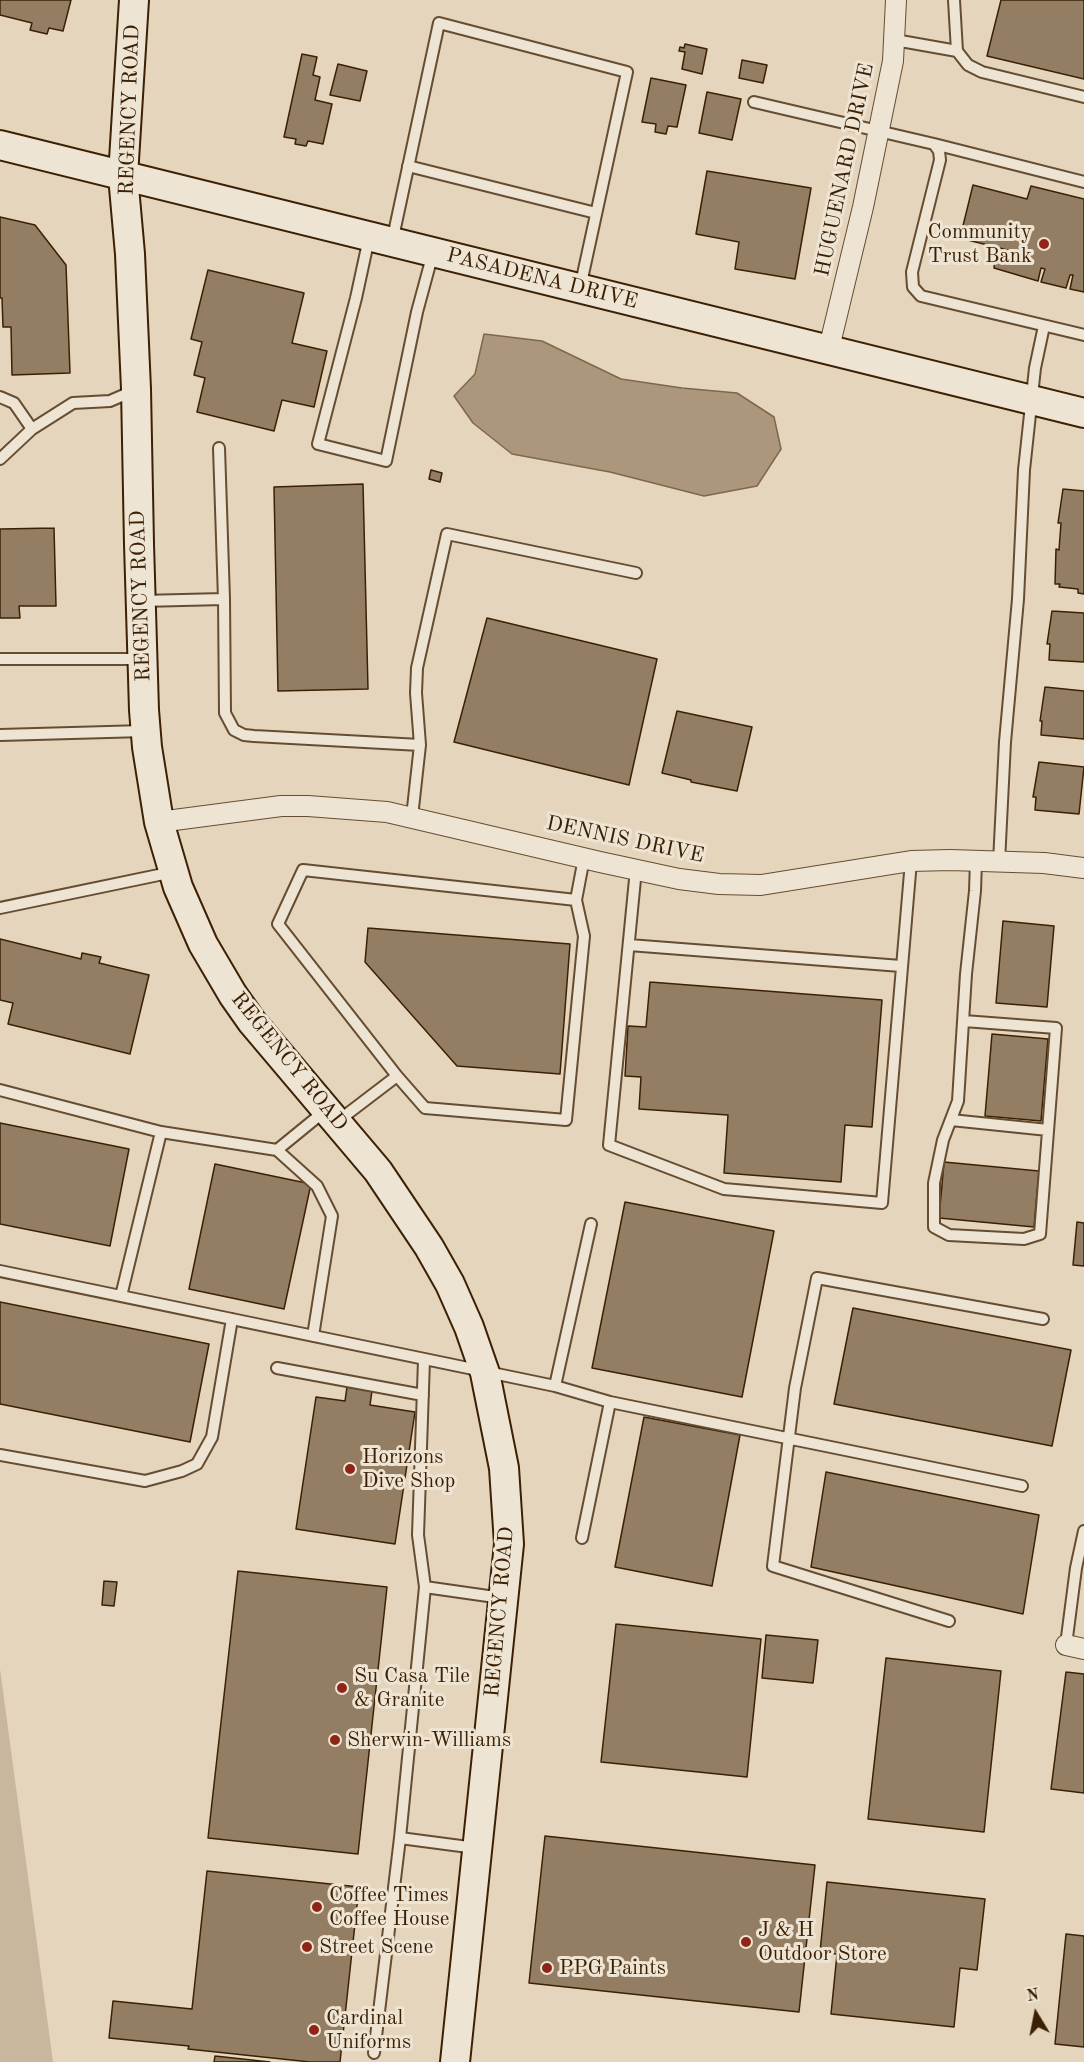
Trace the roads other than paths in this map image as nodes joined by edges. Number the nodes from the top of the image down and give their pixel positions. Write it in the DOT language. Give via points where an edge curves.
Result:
graph roads {
  1 [pos="134,0"];
  2 [pos="896,0"];
  3 [pos="954,0"];
  4 [pos="895,40"];
  5 [pos="957,51"];
  6 [pos="1084,97"];
  7 [pos="754,102"];
  8 [pos="879,130"];
  9 [pos="934,144"];
  10 [pos="0,145"];
  11 [pos="408,165"];
  12 [pos="123,176"];
  13 [pos="1084,182"];
  14 [pos="596,213"];
  15 [pos="380,240"];
  16 [pos="433,253"];
  17 [pos="580,289"];
  18 [pos="1044,326"];
  19 [pos="1084,335"];
  20 [pos="829,348"];
  21 [pos="136,389"];
  22 [pos="0,397"];
  23 [pos="1032,400"];
  24 [pos="1084,413"];
  25 [pos="32,429"];
  26 [pos="219,448"];
  27 [pos="0,459"];
  28 [pos="636,573"];
  29 [pos="224,599"];
  30 [pos="141,601"];
  31 [pos="0,659"];
  32 [pos="142,659"];
  33 [pos="146,731"];
  34 [pos="0,735"];
  35 [pos="420,745"];
  36 [pos="412,817"];
  37 [pos="159,822"];
  38 [pos="584,858"];
  39 [pos="911,861"];
  40 [pos="976,861"];
  41 [pos="999,862"];
  42 [pos="1084,868"];
  43 [pos="636,869"];
  44 [pos="174,872"];
  45 [pos="576,900"];
  46 [pos="0,908"];
  47 [pos="629,945"];
  48 [pos="901,966"];
  49 [pos="964,1021"];
  50 [pos="398,1076"];
  51 [pos="0,1090"];
  52 [pos="331,1116"];
  53 [pos="951,1120"];
  54 [pos="1048,1130"];
  55 [pos="160,1132"];
  56 [pos="277,1150"];
  57 [pos="591,1224"];
  58 [pos="0,1271"];
  59 [pos="121,1296"];
  60 [pos="232,1319"];
  61 [pos="1044,1319"];
  62 [pos="313,1336"];
  63 [pos="424,1360"];
  64 [pos="277,1368"];
  65 [pos="485,1373"];
  66 [pos="555,1386"];
  67 [pos="423,1395"];
  68 [pos="610,1402"];
  69 [pos="789,1437"];
  70 [pos="0,1455"];
  71 [pos="1022,1486"];
  72 [pos="1084,1531"];
  73 [pos="582,1538"];
  74 [pos="425,1587"];
  75 [pos="503,1598"];
  76 [pos="949,1621"];
  77 [pos="1075,1647"];
  78 [pos="399,1838"];
  79 [pos="477,1848"];
  80 [pos="374,2053"];
  81 [pos="455,2062"];
  1 -- 12 [label="street, REGENCY ROAD"];
  2 -- 4 [label="street, HUGUENARD DRIVE"];
  3 -- 5 [label="lane"];
  4 -- 5 [label="lane"];
  4 -- 8 [label="street, HUGUENARD DRIVE"];
  5 -- 6 [label="lane" via="968,65 982,72"];
  7 -- 8 [label="lane"];
  8 -- 9 [label="lane"];
  8 -- 20 [label="street, HUGUENARD DRIVE"];
  9 -- 13 [label="lane"];
  9 -- 18 [label="lane" via="940,160 912,272 913,288 921,296"];
  10 -- 12 [label="street, PASADENA DRIVE"];
  11 -- 14 [label="lane"];
  11 -- 14 [label="lane" via="439,23 627,72"];
  11 -- 15 [label="lane"];
  12 -- 15 [label="street, PASADENA DRIVE"];
  12 -- 21 [label="street, REGENCY ROAD"];
  14 -- 17 [label="lane"];
  15 -- 16 [label="street, PASADENA DRIVE"];
  15 -- 16 [label="lane" via="356,298 318,444 386,461"];
  16 -- 17 [label="street, PASADENA DRIVE"];
  17 -- 20 [label="street, PASADENA DRIVE"];
  18 -- 19 [label="lane"];
  18 -- 23 [label="lane"];
  20 -- 23 [label="street, PASADENA DRIVE"];
  21 -- 25 [label="lane" via="110,401 73,403"];
  21 -- 30 [label="street, REGENCY ROAD"];
  22 -- 25 [label="lane" via="14,403"];
  23 -- 24 [label="street, PASADENA DRIVE"];
  23 -- 41 [label="lane"];
  25 -- 27 [label="lane"];
  26 -- 29 [label="lane"];
  28 -- 35 [label="lane" via="447,534 417,668"];
  29 -- 30 [label="lane"];
  29 -- 35 [label="lane" via="225,713 234,730 254,736"];
  30 -- 32 [label="street, REGENCY ROAD"];
  31 -- 32 [label="lane"];
  32 -- 33 [label="street, REGENCY ROAD"];
  33 -- 34 [label="lane"];
  33 -- 37 [label="street, REGENCY ROAD"];
  35 -- 36 [label="lane"];
  36 -- 37 [label="street, DENNIS DRIVE" via="281,806"];
  36 -- 38 [label="street, DENNIS DRIVE"];
  37 -- 44 [label="street, REGENCY ROAD"];
  38 -- 43 [label="street, DENNIS DRIVE"];
  38 -- 45 [label="lane"];
  39 -- 40 [label="street, DENNIS DRIVE"];
  39 -- 43 [label="street, DENNIS DRIVE" via="762,885 679,879"];
  39 -- 48 [label="lane"];
  40 -- 41 [label="street, DENNIS DRIVE"];
  40 -- 49 [label="lane"];
  41 -- 42 [label="street, DENNIS DRIVE"];
  43 -- 47 [label="lane"];
  44 -- 46 [label="lane"];
  44 -- 52 [label="street, REGENCY ROAD" via="203,944 233,995"];
  45 -- 50 [label="lane" via="584,936 566,1120 425,1108"];
  45 -- 50 [label="lane" via="303,870 278,924"];
  47 -- 48 [label="lane"];
  47 -- 48 [label="lane" via="609,1145 724,1189 882,1203"];
  49 -- 53 [label="lane" via="958,1101"];
  49 -- 54 [label="lane" via="1056,1028"];
  50 -- 52 [label="lane"];
  51 -- 55 [label="lane"];
  52 -- 56 [label="lane"];
  52 -- 65 [label="street, REGENCY ROAD" via="378,1171 429,1247 450,1284"];
  53 -- 54 [label="lane"];
  53 -- 54 [label="lane" via="934,1183 934,1227 949,1235 1024,1239 1040,1234"];
  55 -- 56 [label="lane"];
  55 -- 59 [label="lane"];
  56 -- 62 [label="lane" via="317,1186 332,1216"];
  57 -- 66 [label="lane"];
  58 -- 59 [label="lane"];
  59 -- 60 [label="lane"];
  60 -- 62 [label="lane"];
  60 -- 70 [label="lane" via="212,1437 197,1464 145,1481"];
  61 -- 69 [label="lane" via="817,1278"];
  62 -- 63 [label="lane"];
  63 -- 65 [label="lane"];
  63 -- 67 [label="lane"];
  64 -- 67 [label="lane"];
  65 -- 66 [label="lane"];
  65 -- 75 [label="street, REGENCY ROAD" via="499,1434 508,1508"];
  66 -- 68 [label="lane"];
  67 -- 74 [label="lane" via="418,1535"];
  68 -- 69 [label="lane"];
  68 -- 73 [label="lane"];
  69 -- 71 [label="lane"];
  69 -- 76 [label="lane" via="773,1566"];
  72 -- 77 [label="lane" via="1076,1568"];
  74 -- 75 [label="lane"];
  74 -- 78 [label="lane"];
  75 -- 79 [label="street, REGENCY ROAD"];
  78 -- 79 [label="lane"];
  78 -- 80 [label="lane"];
  79 -- 81 [label="street, REGENCY ROAD"];
}
